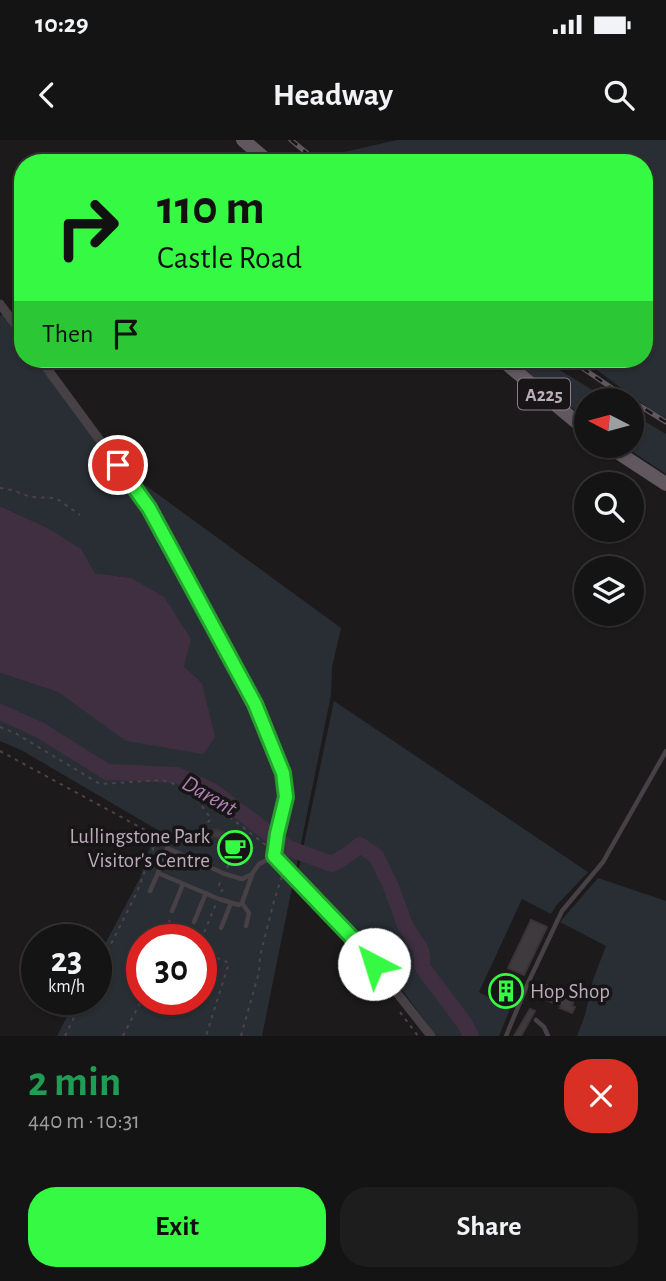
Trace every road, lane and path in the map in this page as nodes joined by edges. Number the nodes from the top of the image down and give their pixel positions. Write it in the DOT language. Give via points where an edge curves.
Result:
graph roads {
  1 [pos="243,140"];
  2 [pos="259,154"];
  3 [pos="0,303"];
  4 [pos="14,322"];
  5 [pos="47,368"];
  6 [pos="512,368"];
  7 [pos="574,420"];
  8 [pos="626,458"];
  9 [pos="666,484"];
  10 [pos="0,488"];
  11 [pos="80,515"];
  12 [pos="0,727"];
  13 [pos="0,751"];
  14 [pos="666,751"];
  15 [pos="190,789"];
  16 [pos="158,837"];
  17 [pos="275,846"];
  18 [pos="167,848"];
  19 [pos="158,873"];
  20 [pos="285,873"];
  21 [pos="252,874"];
  22 [pos="183,884"];
  23 [pos="150,891"];
  24 [pos="206,894"];
  25 [pos="242,903"];
  26 [pos="231,904"];
  27 [pos="172,911"];
  28 [pos="194,922"];
  29 [pos="169,924"];
  30 [pos="246,926"];
  31 [pos="221,928"];
  32 [pos="112,942"];
  33 [pos="217,958"];
  34 [pos="528,983"];
  35 [pos="511,984"];
  36 [pos="217,1001"];
  37 [pos="395,1006"];
  38 [pos="75,1015"];
  39 [pos="134,1015"];
  40 [pos="213,1015"];
  41 [pos="536,1020"];
  42 [pos="65,1036"];
  43 [pos="123,1036"];
  44 [pos="206,1036"];
  45 [pos="241,1036"];
  46 [pos="418,1036"];
  47 [pos="431,1036"];
  48 [pos="506,1036"];
  49 [pos="548,1036"];
  1 -- 2 [label="main road"];
  3 -- 4 [label="street"];
  5 -- 17 [label="street" via="149,508 255,704 283,773 286,797"];
  6 -- 7 [label="main road, A225"];
  8 -- 9 [label="main road"];
  10 -- 11 [label="path" via="56,498"];
  12 -- 15 [label="path" via="100,784 162,780"];
  13 -- 16 [label="path"];
  14 -- 34 [label="lane" via="603,862 562,911"];
  15 -- 16 [label="path" via="211,819 189,841 159,833"];
  15 -- 17 [label="path" via="270,848"];
  16 -- 18 [label="path"];
  16 -- 32 [label="path"];
  17 -- 21 [label="lane"];
  17 -- 47 [label="street"];
  18 -- 19 [label="lane"];
  18 -- 21 [label="lane" via="225,874 242,879"];
  19 -- 22 [label="lane"];
  19 -- 23 [label="lane"];
  20 -- 45 [label="path"];
  21 -- 25 [label="lane"];
  22 -- 24 [label="lane"];
  22 -- 27 [label="lane"];
  24 -- 26 [label="lane"];
  24 -- 28 [label="lane"];
  25 -- 26 [label="lane"];
  25 -- 30 [label="lane" via="249,913"];
  26 -- 31 [label="lane"];
  27 -- 29 [label="path"];
  33 -- 36 [label="path" via="229,963"];
  34 -- 35 [label="path" via="515,977"];
  34 -- 48 [label="lane"];
  37 -- 46 [label="path"];
  38 -- 42 [label="path"];
  39 -- 43 [label="path"];
  40 -- 44 [label="path"];
  41 -- 49 [label="lane"];
}
